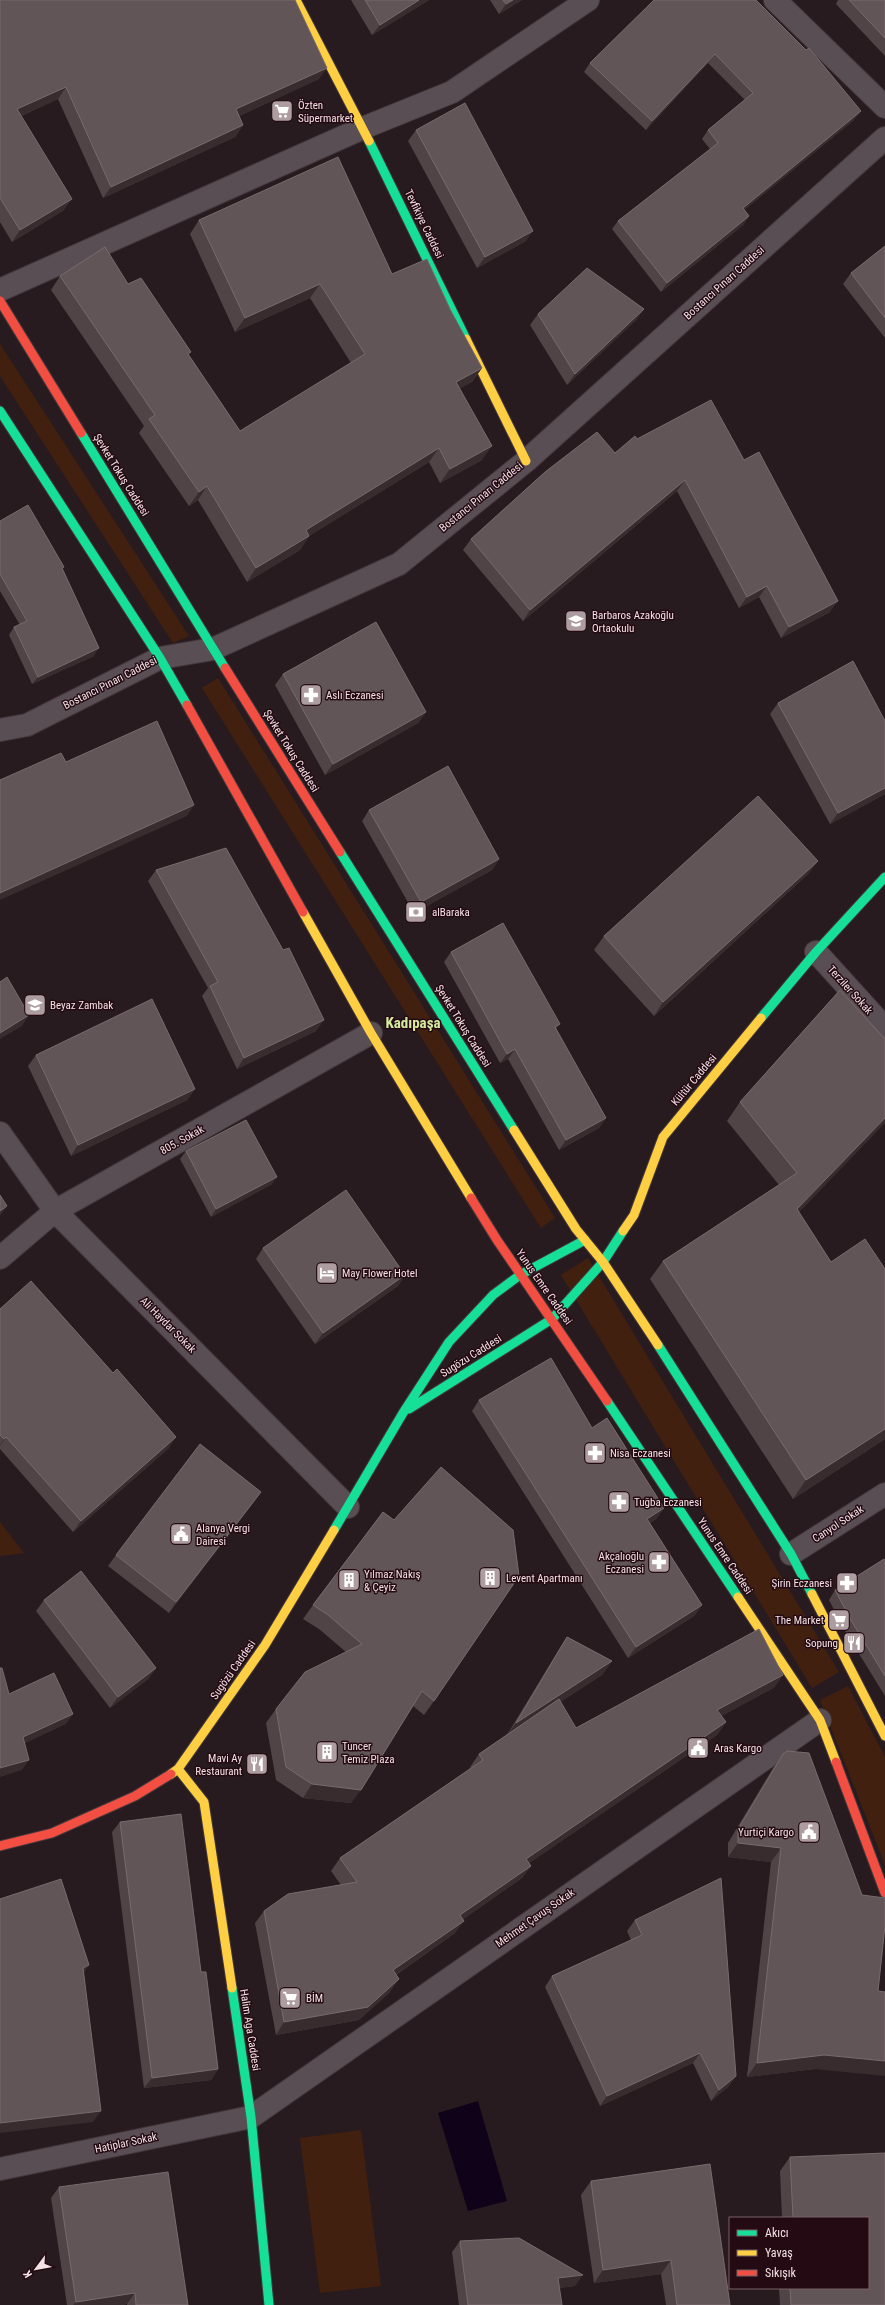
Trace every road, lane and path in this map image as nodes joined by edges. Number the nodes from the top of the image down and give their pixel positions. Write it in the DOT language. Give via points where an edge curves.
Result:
graph roads {
  1 [pos="296,0"];
  2 [pos="588,0"];
  3 [pos="775,0"];
  4 [pos="885,107"];
  5 [pos="363,128"];
  6 [pos="885,138"];
  7 [pos="0,290"];
  8 [pos="0,301"];
  9 [pos="0,411"];
  10 [pos="526,461"];
  11 [pos="214,649"];
  12 [pos="160,658"];
  13 [pos="0,730"];
  14 [pos="885,877"];
  15 [pos="816,952"];
  16 [pos="885,1028"];
  17 [pos="371,1033"];
  18 [pos="0,1133"];
  19 [pos="55,1211"];
  20 [pos="585,1240"];
  21 [pos="0,1258"];
  22 [pos="604,1262"];
  23 [pos="520,1275"];
  24 [pos="552,1319"];
  25 [pos="403,1413"];
  26 [pos="885,1494"];
  27 [pos="348,1506"];
  28 [pos="791,1554"];
  29 [pos="820,1720"];
  30 [pos="885,1736"];
  31 [pos="178,1768"];
  32 [pos="0,1846"];
  33 [pos="885,1894"];
  34 [pos="251,2116"];
  35 [pos="0,2169"];
  36 [pos="269,2305"];
  1 -- 5 [label="main road, Tevfikiye Caddesi"];
  2 -- 5 [label="street" via="452,92"];
  3 -- 4 [label="street"];
  5 -- 7 [label="street"];
  5 -- 10 [label="main road, Tevfikiye Caddesi"];
  6 -- 10 [label="street, Bostancı Pınarı Caddesi"];
  8 -- 11 [label="main road, Şevket Tokuş Caddesi"];
  9 -- 12 [label="main road"];
  10 -- 11 [label="street, Bostancı Pınarı Caddesi" via="399,564"];
  11 -- 12 [label="street, Bostancı Pınarı Caddesi"];
  11 -- 20 [label="main road, Şevket Tokuş Caddesi"];
  12 -- 13 [label="street, Bostancı Pınarı Caddesi" via="27,725"];
  12 -- 17 [label="main road"];
  14 -- 15 [label="main road, Kültür Caddesi"];
  15 -- 16 [label="street, Terziler Sokak"];
  15 -- 22 [label="main road, Kültür Caddesi" via="663,1137 634,1215"];
  17 -- 19 [label="street, 805. Sokak"];
  17 -- 23 [label="main road, Yunus Emre Caddesi"];
  18 -- 19 [label="street, Ali Haydar Sokak"];
  19 -- 21 [label="street, 805. Sokak"];
  19 -- 27 [label="street, Ali Haydar Sokak"];
  20 -- 22 [label="main road"];
  20 -- 23 [label="main road, Sugözü Caddesi"];
  22 -- 24 [label="main road, Kültür Caddesi"];
  22 -- 28 [label="main road"];
  23 -- 24 [label="main road, Yunus Emre Caddesi"];
  23 -- 25 [label="main road, Sugözü Caddesi" via="492,1295 449,1342"];
  24 -- 25 [label="main road, Sugözu Caddesi"];
  24 -- 29 [label="main road, Yunus Emre Caddesi"];
  25 -- 27 [label="main road, Sugözü Caddesi"];
  26 -- 28 [label="street, Canyol Sokak"];
  27 -- 31 [label="main road, Sugözü Caddesi" via="265,1646"];
  28 -- 30 [label="main road"];
  29 -- 33 [label="main road, Yunus Emre Caddesi"];
  29 -- 34 [label="street, Mehmet Çavuş Sokak"];
  31 -- 32 [label="main road, Sugözü Caddesi" via="135,1796 80,1821 52,1833"];
  31 -- 34 [label="main road, Halim Aga Caddesi" via="204,1802"];
  34 -- 35 [label="street, Hatiplar Sokak"];
  34 -- 36 [label="main road, Halim Aga Caddesi"];
}
